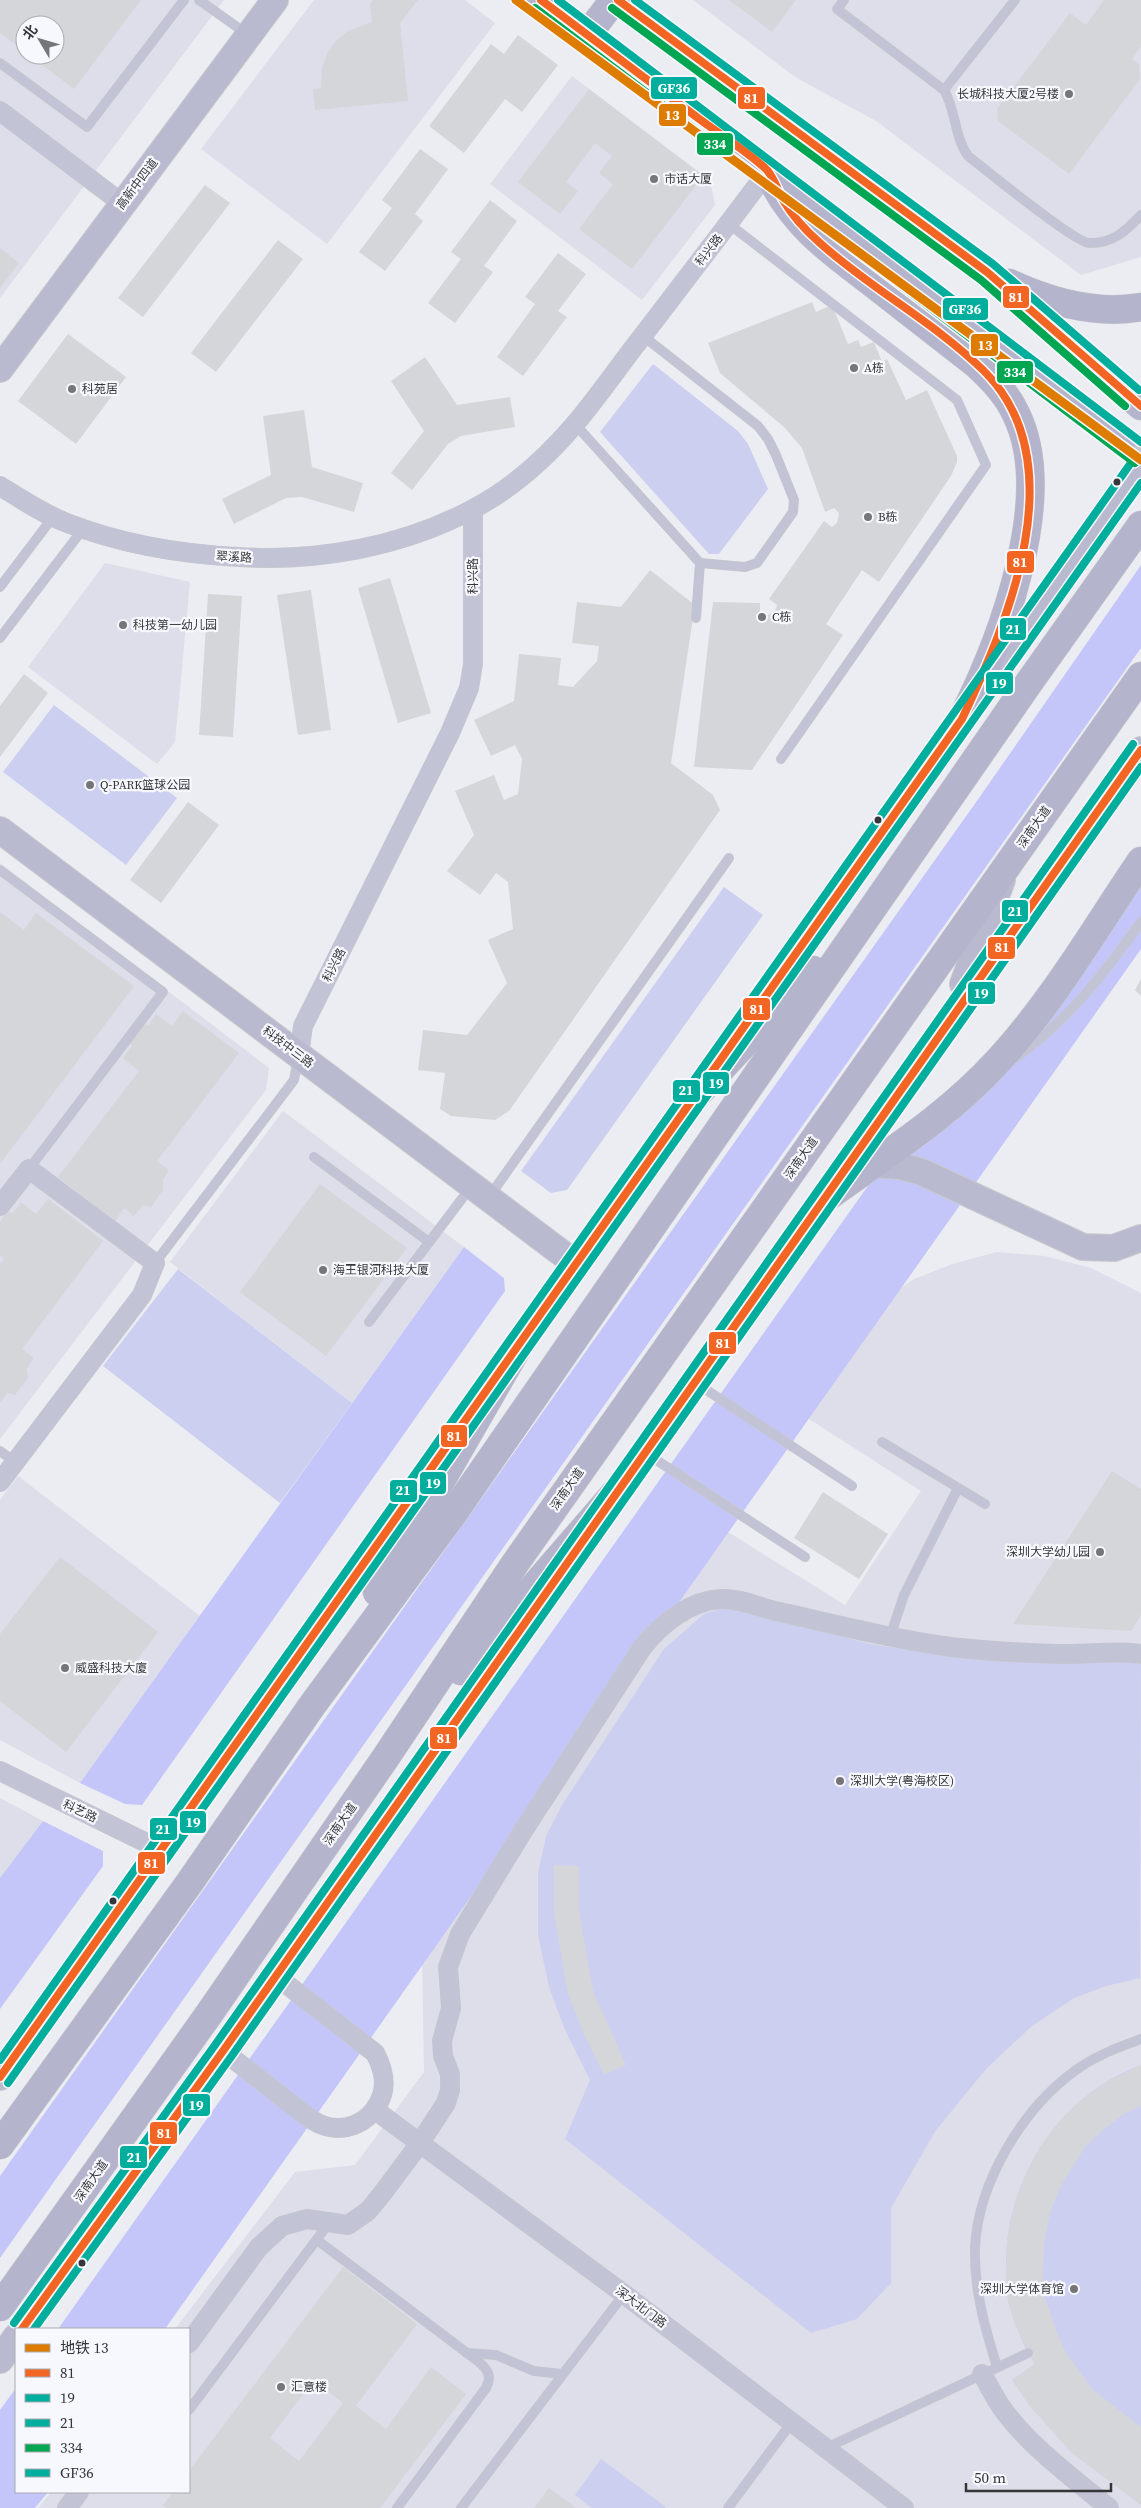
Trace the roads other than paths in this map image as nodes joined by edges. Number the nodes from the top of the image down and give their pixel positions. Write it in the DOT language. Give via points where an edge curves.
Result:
graph roads {
  1 [pos="184,0"];
  2 [pos="199,0"];
  3 [pos="275,0"];
  4 [pos="541,0"];
  5 [pos="614,0"];
  6 [pos="618,0"];
  7 [pos="844,0"];
  8 [pos="1015,0"];
  9 [pos="587,35"];
  10 [pos="249,36"];
  11 [pos="0,63"];
  12 [pos="944,90"];
  13 [pos="0,111"];
  14 [pos="768,171"];
  15 [pos="123,204"];
  16 [pos="1141,215"];
  17 [pos="729,224"];
  18 [pos="987,272"];
  19 [pos="1141,307"];
  20 [pos="643,336"];
  21 [pos="0,369"];
  22 [pos="1141,406"];
  23 [pos="575,424"];
  24 [pos="1122,440"];
  25 [pos="1141,466"];
  26 [pos="0,486"];
  27 [pos="473,509"];
  28 [pos="54,517"];
  29 [pos="1141,525"];
  30 [pos="83,529"];
  31 [pos="700,563"];
  32 [pos="0,587"];
  33 [pos="696,618"];
  34 [pos="0,638"];
  35 [pos="1141,676"];
  36 [pos="962,718"];
  37 [pos="1141,750"];
  38 [pos="781,758"];
  39 [pos="0,830"];
  40 [pos="730,858"];
  41 [pos="1141,861"];
  42 [pos="1009,862"];
  43 [pos="0,870"];
  44 [pos="877,902"];
  45 [pos="1141,922"];
  46 [pos="950,1020"];
  47 [pos="299,1055"];
  48 [pos="689,1103"];
  49 [pos="952,1106"];
  50 [pos="314,1157"];
  51 [pos="874,1164"];
  52 [pos="29,1169"];
  53 [pos="480,1192"];
  54 [pos="822,1201"];
  55 [pos="0,1206"];
  56 [pos="1141,1238"];
  57 [pos="429,1242"];
  58 [pos="155,1263"];
  59 [pos="576,1264"];
  60 [pos="369,1322"];
  61 [pos="525,1336"];
  62 [pos="695,1382"];
  63 [pos="882,1442"];
  64 [pos="0,1450"];
  65 [pos="644,1453"];
  66 [pos="15,1462"];
  67 [pos="0,1482"];
  68 [pos="622,1485"];
  69 [pos="852,1486"];
  70 [pos="958,1488"];
  71 [pos="985,1504"];
  72 [pos="805,1558"];
  73 [pos="890,1637"];
  74 [pos="1141,1654"];
  75 [pos="311,1707"];
  76 [pos="386,1757"];
  77 [pos="0,1771"];
  78 [pos="161,1850"];
  79 [pos="276,1976"];
  80 [pos="1141,2039"];
  81 [pos="223,2051"];
  82 [pos="0,2077"];
  83 [pos="375,2110"];
  84 [pos="420,2143"];
  85 [pos="1,2144"];
  86 [pos="62,2221"];
  87 [pos="329,2222"];
  88 [pos="317,2240"];
  89 [pos="624,2294"];
  90 [pos="0,2307"];
  91 [pos="0,2319"];
  92 [pos="23,2328"];
  93 [pos="15,2338"];
  94 [pos="190,2342"];
  95 [pos="467,2353"];
  96 [pos="1028,2353"];
  97 [pos="0,2360"];
  98 [pos="990,2371"];
  99 [pos="562,2374"];
  100 [pos="190,2409"];
  101 [pos="792,2422"];
  102 [pos="826,2448"];
  103 [pos="78,2493"];
  104 [pos="67,2508"];
  105 [pos="397,2508"];
  106 [pos="461,2508"];
  107 [pos="728,2508"];
  108 [pos="904,2508"];
  109 [pos="1109,2508"];
  1 -- 11 [label="lane" via="87,127"];
  2 -- 10 [label="lane"];
  3 -- 10 [label="main road, 高新中四道"];
  4 -- 9 [label="main road"];
  5 -- 9 [label="main road"];
  6 -- 18 [label="main road"];
  7 -- 12 [label="lane" via="837,9"];
  8 -- 12 [label="lane"];
  9 -- 14 [label="main road"];
  10 -- 15 [label="main road, 高新中四道"];
  12 -- 16 [label="lane" via="960,145 968,156 1080,241 1110,241"];
  13 -- 15 [label="street"];
  14 -- 17 [label="street, 科兴路"];
  14 -- 24 [label="main road"];
  14 -- 36 [label="main road" via="783,201 801,225 993,380 1016,414 1028,448 1028,520 1003,626 984,677"];
  15 -- 21 [label="main road, 高新中四道"];
  17 -- 20 [label="street, 科兴路"];
  17 -- 38 [label="lane" via="957,400 986,465"];
  18 -- 19 [label="main road" via="1031,293 1067,304 1108,310"];
  18 -- 22 [label="main road"];
  20 -- 23 [label="street, 科兴路"];
  20 -- 31 [label="lane" via="758,426 776,455 794,500 793,512 757,562 745,567"];
  23 -- 27 [label="street, 科兴路" via="528,470"];
  23 -- 31 [label="lane"];
  25 -- 36 [label="main road"];
  26 -- 28 [label="street, 翠溪路"];
  27 -- 30 [label="street, 翠溪路" via="404,537 328,555 288,558 202,555 157,548"];
  27 -- 47 [label="street, 科兴路" via="473,664 469,688 450,733 303,1026"];
  28 -- 30 [label="street, 翠溪路"];
  28 -- 32 [label="lane"];
  29 -- 44 [label="main road"];
  30 -- 34 [label="lane"];
  31 -- 33 [label="lane"];
  35 -- 42 [label="main road, 深南大道"];
  36 -- 48 [label="main road"];
  37 -- 46 [label="main road"];
  39 -- 47 [label="main road, 科技中三路"];
  40 -- 53 [label="lane"];
  41 -- 49 [label="main road" via="1032,1019 998,1061"];
  42 -- 46 [label="main road"];
  42 -- 76 [label="main road, 深南大道" via="514,1565"];
  43 -- 52 [label="lane" via="163,992"];
  44 -- 48 [label="main road"];
  44 -- 75 [label="main road" via="450,1518"];
  45 -- 49 [label="lane" via="1095,984 1053,1029"];
  46 -- 54 [label="main road"];
  47 -- 53 [label="main road, 科技中三路"];
  47 -- 58 [label="lane" via="294,1080"];
  48 -- 59 [label="main road"];
  49 -- 51 [label="main road"];
  50 -- 57 [label="lane"];
  51 -- 54 [label="main road"];
  51 -- 56 [label="main road" via="922,1172 1083,1247 1114,1248"];
  52 -- 55 [label="street"];
  52 -- 58 [label="street"];
  53 -- 57 [label="lane"];
  53 -- 59 [label="main road, 科技中三路"];
  54 -- 62 [label="main road"];
  57 -- 60 [label="lane"];
  58 -- 66 [label="street" via="142,1295"];
  59 -- 61 [label="main road"];
  61 -- 75 [label="main road"];
  61 -- 78 [label="main road"];
  62 -- 65 [label="main road"];
  62 -- 69 [label="lane"];
  63 -- 70 [label="lane"];
  64 -- 66 [label="lane"];
  65 -- 68 [label="main road"];
  65 -- 72 [label="lane"];
  66 -- 67 [label="street"];
  68 -- 76 [label="main road"];
  68 -- 79 [label="main road"];
  70 -- 71 [label="lane"];
  70 -- 73 [label="lane" via="904,1595"];
  73 -- 74 [label="street" via="952,1647 1010,1651"];
  73 -- 84 [label="street" via="761,1608 740,1600 720,1599 696,1605 654,1632 523,1831 452,1950 448,1967 451,2008 442,2041 443,2056 450,2074 450,2090 446,2103"];
  75 -- 85 [label="main road" via="190,1882"];
  76 -- 86 [label="main road, 深南大道"];
  77 -- 78 [label="street, 科艺路"];
  78 -- 82 [label="main road"];
  79 -- 81 [label="main road"];
  79 -- 83 [label="street" via="375,2053 384,2077 382,2098"];
  80 -- 98 [label="lane" via="1076,2070 1045,2097 998,2162 983,2207 975,2246 976,2282"];
  81 -- 83 [label="street" via="321,2125 344,2128 356,2125"];
  81 -- 92 [label="main road"];
  83 -- 84 [label="street, 深大北门路"];
  84 -- 87 [label="street" via="368,2211 348,2225"];
  84 -- 89 [label="street, 深大北门路"];
  86 -- 90 [label="main road, 深南大道"];
  86 -- 91 [label="main road"];
  87 -- 88 [label="lane"];
  87 -- 94 [label="street" via="307,2218 282,2226 260,2247"];
  88 -- 95 [label="lane"];
  88 -- 100 [label="lane"];
  89 -- 99 [label="lane"];
  89 -- 101 [label="street, 深大北门路"];
  93 -- 97 [label="main road"];
  95 -- 99 [label="lane" via="496,2355 534,2371"];
  95 -- 105 [label="lane" via="486,2368 490,2381"];
  96 -- 98 [label="lane"];
  98 -- 102 [label="lane"];
  98 -- 109 [label="street" via="1002,2407 1025,2434 1053,2462"];
  99 -- 106 [label="lane"];
  101 -- 102 [label="street, 深大北门路"];
  101 -- 107 [label="lane"];
  102 -- 108 [label="street, 深大北门路"];
  103 -- 104 [label="street"];
}
